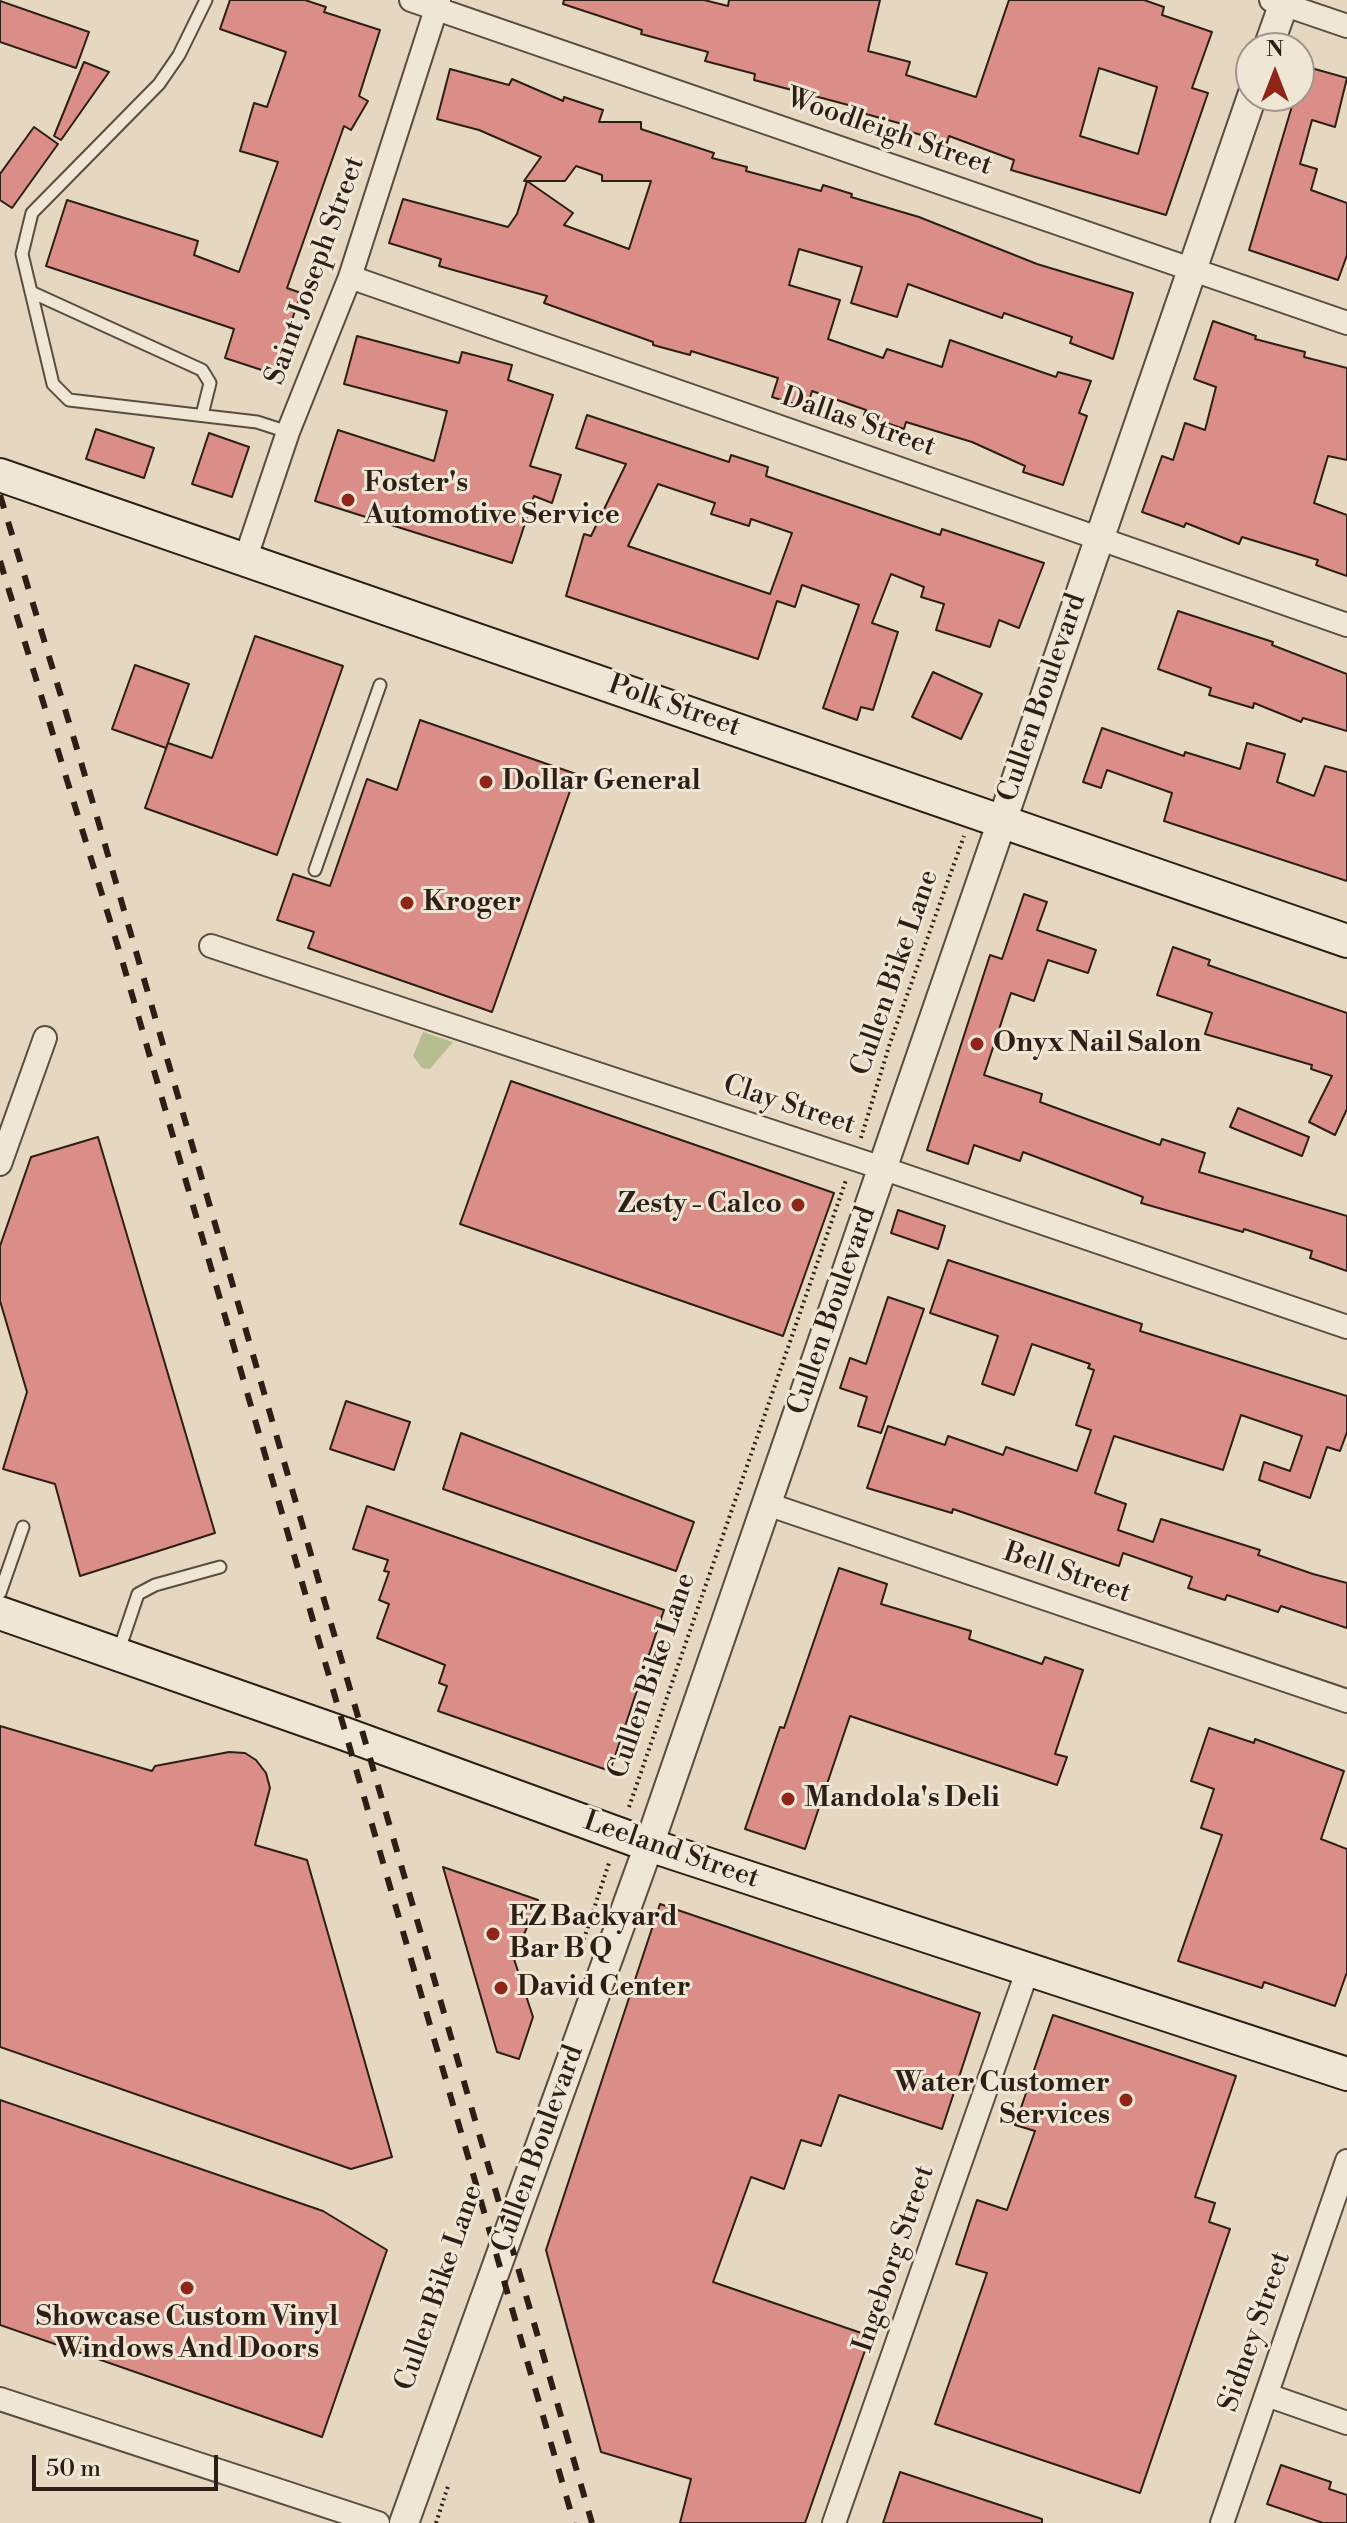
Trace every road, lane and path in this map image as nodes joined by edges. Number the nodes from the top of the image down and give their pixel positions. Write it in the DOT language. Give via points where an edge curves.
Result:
graph roads {
  1 [pos="206,0"];
  2 [pos="411,0"];
  3 [pos="1280,1"];
  4 [pos="438,4"];
  5 [pos="1347,26"];
  6 [pos="1272,32"];
  7 [pos="1246,112"];
  8 [pos="1192,268"];
  9 [pos="350,277"];
  10 [pos="31,292"];
  11 [pos="1347,323"];
  12 [pos="202,415"];
  13 [pos="288,432"];
  14 [pos="0,475"];
  15 [pos="1097,538"];
  16 [pos="245,560"];
  17 [pos="1347,625"];
  18 [pos="380,685"];
  19 [pos="1001,822"];
  20 [pos="962,841"];
  21 [pos="315,870"];
  22 [pos="1347,941"];
  23 [pos="211,946"];
  24 [pos="45,1038"];
  25 [pos="854,1159"];
  26 [pos="0,1164"];
  27 [pos="882,1168"];
  28 [pos="1347,1327"];
  29 [pos="767,1504"];
  30 [pos="23,1527"];
  31 [pos="220,1567"];
  32 [pos="0,1593"];
  33 [pos="0,1613"];
  34 [pos="118,1654"];
  35 [pos="1347,1701"];
  36 [pos="634,1840"];
  37 [pos="578,1958"];
  38 [pos="1028,1969"];
  39 [pos="1347,2074"];
  40 [pos="1347,2161"];
  41 [pos="1267,2395"];
  42 [pos="0,2399"];
  43 [pos="1347,2423"];
  44 [pos="378,2523"];
  45 [pos="404,2523"];
  46 [pos="834,2523"];
  47 [pos="1222,2523"];
  1 -- 10 [label="lane" via="159,84 32,213 22,254"];
  2 -- 4 [label="street, Woodleigh Street"];
  3 -- 5 [label="street"];
  3 -- 6 [label="street"];
  4 -- 8 [label="street, Woodleigh Street"];
  4 -- 9 [label="street, Saint Joseph Street"];
  7 -- 8 [label="street, Cullen Boulevard"];
  8 -- 11 [label="street, Woodleigh Street"];
  8 -- 15 [label="street, Cullen Boulevard"];
  9 -- 13 [label="street, Saint Joseph Street"];
  9 -- 15 [label="street, Dallas Street"];
  10 -- 12 [label="lane" via="202,370 210,383"];
  10 -- 12 [label="lane" via="53,384 69,400"];
  12 -- 13 [label="lane"];
  13 -- 16 [label="street, Saint Joseph Street"];
  14 -- 16 [label="main road, Polk Street"];
  15 -- 17 [label="street, Dallas Street"];
  15 -- 19 [label="street, Cullen Boulevard"];
  16 -- 19 [label="main road, Polk Street"];
  18 -- 21 [label="lane"];
  19 -- 22 [label="main road, Polk Street"];
  19 -- 27 [label="street, Cullen Boulevard"];
  20 -- 25 [label="path, Cullen Bike Lane"];
  23 -- 25 [label="street, Clay Street"];
  24 -- 26 [label="street"];
  25 -- 27 [label="street, Clay Street"];
  25 -- 36 [label="path, Cullen Bike Lane"];
  27 -- 28 [label="street, Clay Street"];
  27 -- 29 [label="street, Cullen Boulevard"];
  29 -- 35 [label="street, Bell Street"];
  29 -- 36 [label="street, Cullen Boulevard"];
  30 -- 32 [label="lane"];
  31 -- 34 [label="lane" via="138,1594"];
  33 -- 34 [label="main road, Leeland Street"];
  34 -- 36 [label="main road, Leeland Street"];
  36 -- 37 [label="path, Cullen Bike Lane"];
  36 -- 38 [label="main road, Leeland Street"];
  36 -- 45 [label="street, Cullen Boulevard"];
  38 -- 39 [label="main road, Leeland Street"];
  38 -- 46 [label="street, Ingeborg Street"];
  40 -- 41 [label="street, Sidney Street"];
  41 -- 43 [label="street"];
  41 -- 47 [label="street, Sidney Street"];
  42 -- 44 [label="street"];
}
